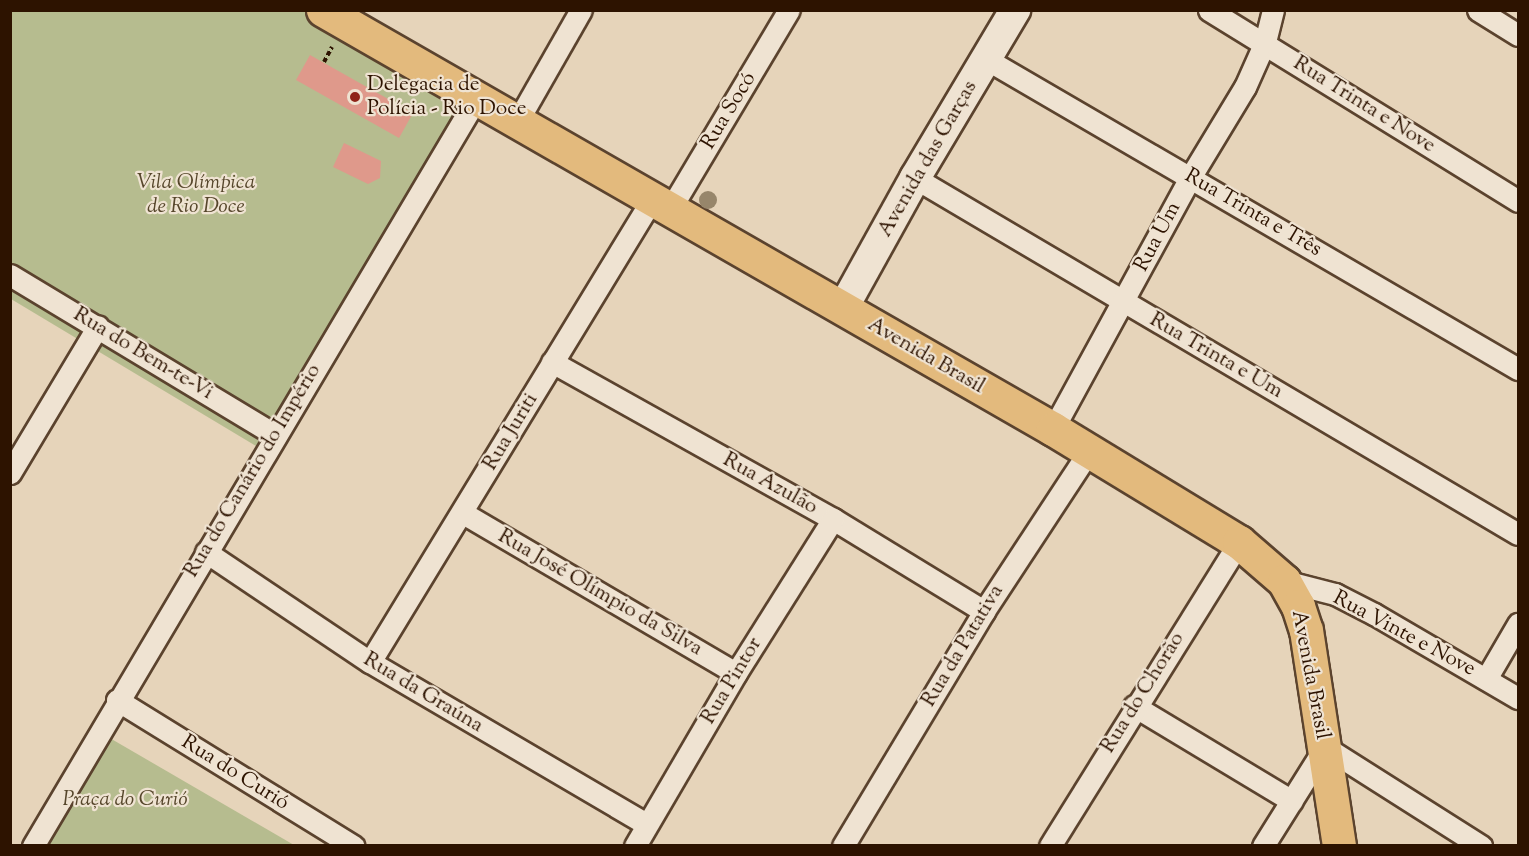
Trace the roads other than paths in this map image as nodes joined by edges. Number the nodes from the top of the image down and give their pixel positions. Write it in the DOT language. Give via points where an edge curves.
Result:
graph roads {
  1 [pos="581,10"];
  2 [pos="789,10"];
  3 [pos="1015,10"];
  4 [pos="1209,10"];
  5 [pos="1273,10"];
  6 [pos="1478,10"];
  7 [pos="330,25"];
  8 [pos="1518,35"];
  9 [pos="1265,42"];
  10 [pos="986,59"];
  11 [pos="476,99"];
  12 [pos="517,122"];
  13 [pos="1191,176"];
  14 [pos="915,178"];
  15 [pos="1518,201"];
  16 [pos="660,206"];
  17 [pos="10,275"];
  18 [pos="1123,302"];
  19 [pos="843,308"];
  20 [pos="98,326"];
  21 [pos="552,362"];
  22 [pos="1518,369"];
  23 [pos="1053,429"];
  24 [pos="274,434"];
  25 [pos="1089,451"];
  26 [pos="10,473"];
  27 [pos="463,513"];
  28 [pos="833,519"];
  29 [pos="1518,534"];
  30 [pos="1239,542"];
  31 [pos="206,552"];
  32 [pos="1284,581"];
  33 [pos="984,611"];
  34 [pos="1518,624"];
  35 [pos="370,662"];
  36 [pos="736,672"];
  37 [pos="1486,679"];
  38 [pos="1518,698"];
  39 [pos="117,700"];
  40 [pos="1134,706"];
  41 [pos="1325,747"];
  42 [pos="1292,801"];
  43 [pos="646,824"];
  44 [pos="33,846"];
  45 [pos="353,846"];
  46 [pos="635,846"];
  47 [pos="843,846"];
  48 [pos="1050,846"];
  49 [pos="1263,846"];
  50 [pos="1339,846"];
  51 [pos="1481,846"];
  1 -- 12 [label="street"];
  2 -- 16 [label="street, Rua Socó"];
  3 -- 10 [label="main road, Avenida das Garças"];
  4 -- 9 [label="street, Rua Trinta e Nove"];
  5 -- 9 [label="street, Rua Um"];
  6 -- 8 [label="street"];
  7 -- 11 [label="main road, Avenida Brasil"];
  9 -- 13 [label="street, Rua Um" via="1245,87"];
  9 -- 15 [label="street, Rua Trinta e Nove"];
  10 -- 13 [label="street, Rua Trinta e Três"];
  10 -- 14 [label="main road, Avenida das Garças"];
  11 -- 12 [label="main road, Avenida Brasil"];
  11 -- 24 [label="street, Rua do Canário do Império"];
  12 -- 16 [label="main road, Avenida Brasil"];
  13 -- 18 [label="street, Rua Um"];
  13 -- 22 [label="street, Rua Trinta e Três"];
  14 -- 18 [label="street, Rua Trinta e Um"];
  14 -- 19 [label="main road, Avenida das Garças"];
  16 -- 19 [label="main road, Avenida Brasil"];
  16 -- 21 [label="street, Rua Juriti"];
  17 -- 20 [label="street, Rua do Bem-te-Vi"];
  18 -- 23 [label="street, Rua Um"];
  18 -- 29 [label="street, Rua Trinta e Um"];
  19 -- 23 [label="main road, Avenida Brasil"];
  20 -- 24 [label="street, Rua do Bem-te-Vi"];
  20 -- 26 [label="street"];
  21 -- 27 [label="street, Rua Juriti"];
  21 -- 28 [label="street, Rua Azulão"];
  23 -- 25 [label="main road, Avenida Brasil"];
  24 -- 31 [label="street, Rua do Canário do Império"];
  25 -- 30 [label="main road, Avenida Brasil"];
  25 -- 33 [label="street, Rua da Patativa"];
  27 -- 35 [label="street, Rua Juriti"];
  27 -- 36 [label="street, Rua José Olímpio da Silva"];
  28 -- 33 [label="street, Rua Azulão"];
  28 -- 36 [label="street, Rua Pintor"];
  30 -- 32 [label="main road, Avenida Brasil"];
  30 -- 40 [label="street, Rua do Chorão"];
  31 -- 35 [label="street, Rua da Graúna"];
  31 -- 39 [label="street, Rua do Canário do Império"];
  32 -- 37 [label="street, Rua Vinte e Nove" via="1335,594"];
  32 -- 41 [label="main road, Avenida Brasil" via="1299,606 1306,630"];
  33 -- 47 [label="street, Rua da Patativa"];
  34 -- 37 [label="street"];
  35 -- 43 [label="street, Rua da Graúna"];
  36 -- 43 [label="street, Rua Pintor"];
  37 -- 38 [label="street, Rua Vinte e Nove"];
  39 -- 44 [label="street, Rua do Canário do Império"];
  39 -- 45 [label="street, Rua do Curió"];
  40 -- 42 [label="street"];
  40 -- 48 [label="street, Rua do Chorão"];
  41 -- 42 [label="street"];
  41 -- 50 [label="main road, Avenida Brasil"];
  41 -- 51 [label="street"];
  42 -- 49 [label="street"];
  43 -- 46 [label="street, Rua Pintor"];
}
